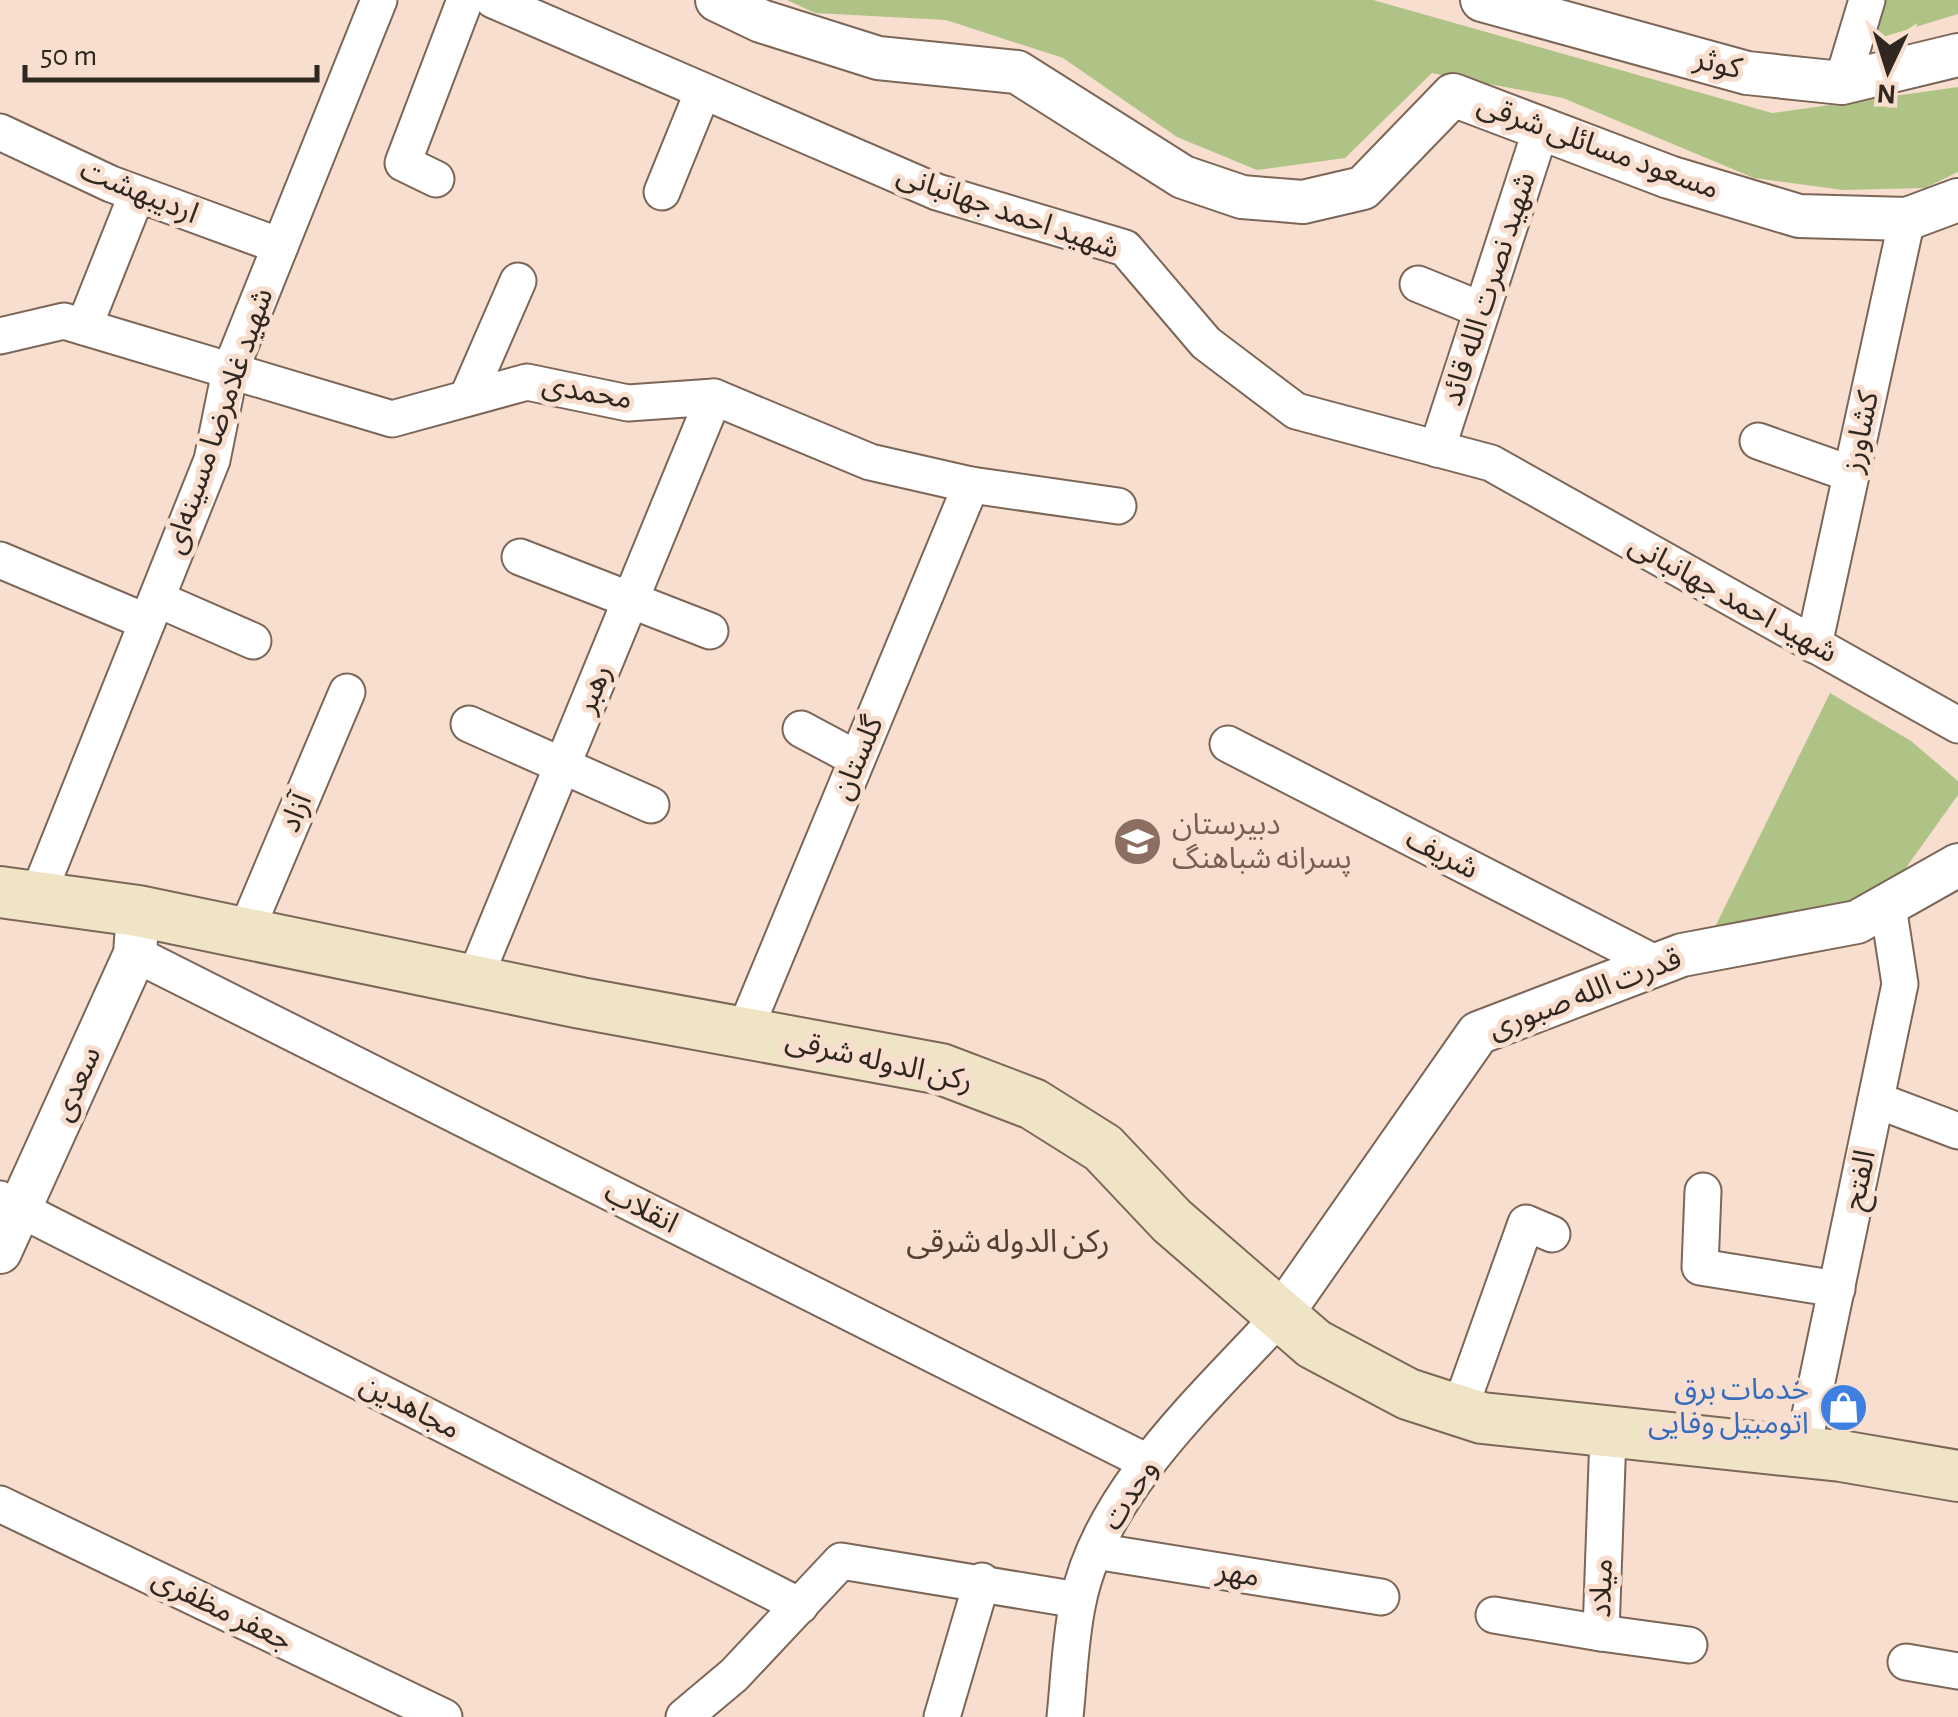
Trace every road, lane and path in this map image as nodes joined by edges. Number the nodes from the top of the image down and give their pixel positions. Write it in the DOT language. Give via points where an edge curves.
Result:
graph roads {
  1 [pos="379,0"];
  2 [pos="465,0"];
  3 [pos="492,0"];
  4 [pos="718,0"];
  5 [pos="1482,0"];
  6 [pos="1866,0"];
  7 [pos="1958,54"];
  8 [pos="1842,83"];
  9 [pos="703,91"];
  10 [pos="1541,128"];
  11 [pos="0,132"];
  12 [pos="436,178"];
  13 [pos="662,192"];
  14 [pos="137,194"];
  15 [pos="1958,200"];
  16 [pos="1907,219"];
  17 [pos="280,246"];
  18 [pos="518,281"];
  19 [pos="1418,284"];
  20 [pos="1482,310"];
  21 [pos="84,327"];
  22 [pos="0,336"];
  23 [pos="230,371"];
  24 [pos="468,398"];
  25 [pos="714,398"];
  26 [pos="1758,441"];
  27 [pos="1437,449"];
  28 [pos="1852,474"];
  29 [pos="971,485"];
  30 [pos="1118,506"];
  31 [pos="520,557"];
  32 [pos="0,560"];
  33 [pos="630,601"];
  34 [pos="152,610"];
  35 [pos="710,631"];
  36 [pos="253,640"];
  37 [pos="1814,644"];
  38 [pos="347,692"];
  39 [pos="469,724"];
  40 [pos="1958,726"];
  41 [pos="801,729"];
  42 [pos="1228,744"];
  43 [pos="857,760"];
  44 [pos="563,766"];
  45 [pos="650,806"];
  46 [pos="1958,865"];
  47 [pos="19,895"];
  48 [pos="1888,906"];
  49 [pos="136,932"];
  50 [pos="246,933"];
  51 [pos="1657,964"];
  52 [pos="474,980"];
  53 [pos="744,1032"];
  54 [pos="1876,1100"];
  55 [pos="1958,1131"];
  56 [pos="1703,1192"];
  57 [pos="10,1204"];
  58 [pos="1552,1234"];
  59 [pos="0,1252"];
  60 [pos="1837,1288"];
  61 [pos="1281,1315"];
  62 [pos="1460,1411"];
  63 [pos="1608,1435"];
  64 [pos="1802,1453"];
  65 [pos="1146,1462"];
  66 [pos="1958,1476"];
  67 [pos="0,1504"];
  68 [pos="1095,1551"];
  69 [pos="982,1581"];
  70 [pos="1380,1597"];
  71 [pos="1078,1600"];
  72 [pos="800,1606"];
  73 [pos="1494,1615"];
  74 [pos="1600,1633"];
  75 [pos="1689,1644"];
  76 [pos="1906,1662"];
  77 [pos="1958,1671"];
  78 [pos="444,1717"];
  79 [pos="684,1717"];
  80 [pos="942,1717"];
  81 [pos="1065,1717"];
  1 -- 17 [label="street, شهید غلامرضا مسینه‌ای"];
  2 -- 12 [label="street" via="402,162"];
  3 -- 9 [label="street, شهید احمد جهانبانی"];
  4 -- 10 [label="street, مسعود مسائلی شرقی" via="762,22 878,58 1017,72 1182,177 1242,196 1303,202 1362,188 1453,95"];
  5 -- 8 [label="street, کوثر" via="1746,73"];
  6 -- 8 [label="street"];
  7 -- 8 [label="street, کوثر"];
  9 -- 13 [label="street"];
  9 -- 27 [label="street, شهید احمد جهانبانی" via="938,192 1125,248 1206,344 1296,412"];
  10 -- 16 [label="street, مسعود مسائلی شرقی" via="1799,216"];
  10 -- 20 [label="street, شهید نصرت الله قائد"];
  11 -- 14 [label="street, اردیبهشت"];
  14 -- 17 [label="street, اردیبهشت"];
  14 -- 21 [label="street"];
  15 -- 16 [label="street, مسعود مسائلی شرقی"];
  16 -- 28 [label="street, کشاورز"];
  17 -- 23 [label="street, شهید غلامرضا مسینه‌ای"];
  18 -- 24 [label="street"];
  19 -- 20 [label="street"];
  20 -- 27 [label="street, شهید نصرت الله قائد"];
  21 -- 22 [label="street, محمدی" via="64,321"];
  21 -- 23 [label="street, محمدی"];
  23 -- 24 [label="street, محمدی" via="392,419"];
  23 -- 34 [label="street, شهید غلامرضا مسینه‌ای" via="212,460"];
  24 -- 25 [label="street, محمدی" via="527,382 628,403"];
  25 -- 29 [label="street, محمدی" via="870,462"];
  25 -- 33 [label="street, رهبر"];
  26 -- 28 [label="street"];
  27 -- 37 [label="street, شهید احمد جهانبانی" via="1491,463"];
  28 -- 37 [label="street, کشاورز"];
  29 -- 30 [label="street, محمدی"];
  29 -- 43 [label="street, گلستان"];
  31 -- 33 [label="street"];
  32 -- 34 [label="street"];
  33 -- 35 [label="street"];
  33 -- 44 [label="street, رهبر"];
  34 -- 36 [label="street"];
  34 -- 47 [label="street, شهید غلامرضا مسینه‌ای"];
  37 -- 40 [label="street, شهید احمد جهانبانی"];
  38 -- 50 [label="street, آزاد"];
  39 -- 44 [label="street"];
  41 -- 43 [label="street"];
  42 -- 51 [label="street, شریف"];
  43 -- 53 [label="street, گلستان"];
  44 -- 45 [label="street"];
  44 -- 52 [label="street, رهبر"];
  46 -- 48 [label="street, قدرت الله صبوری"];
  47 -- 49 [label="main road, رکن الدوله شرقی"];
  48 -- 51 [label="street, قدرت الله صبوری" via="1858,922"];
  48 -- 54 [label="street, الفتح" via="1900,984"];
  49 -- 50 [label="main road, رکن الدوله شرقی"];
  49 -- 57 [label="street, سعدی"];
  49 -- 65 [label="street, انقلاب"];
  50 -- 52 [label="main road, رکن الدوله شرقی"];
  51 -- 61 [label="street, قدرت الله صبوری" via="1478,1033"];
  52 -- 53 [label="main road, رکن الدوله شرقی"];
  53 -- 61 [label="main road, رکن الدوله شرقی" via="941,1069 1033,1104 1103,1148 1172,1221"];
  54 -- 55 [label="street"];
  54 -- 60 [label="street, الفتح"];
  56 -- 60 [label="street" via="1700,1267"];
  57 -- 59 [label="street, سعدی"];
  57 -- 72 [label="street, مجاهدین"];
  58 -- 62 [label="street" via="1526,1223"];
  60 -- 64 [label="street, الفتح"];
  61 -- 62 [label="main road, رکن الدوله شرقی" via="1314,1344 1408,1394"];
  61 -- 65 [label="street, وحدت"];
  62 -- 63 [label="main road, رکن الدوله شرقی"];
  63 -- 64 [label="main road, رکن الدوله شرقی"];
  63 -- 74 [label="street, میلاد"];
  64 -- 66 [label="main road, رکن الدوله شرقی"];
  65 -- 68 [label="street, وحدت"];
  67 -- 78 [label="street, جعفر مظفری"];
  68 -- 70 [label="street, مهر"];
  68 -- 71 [label="street, وحدت"];
  69 -- 71 [label="street"];
  69 -- 72 [label="street" via="841,1561"];
  69 -- 80 [label="street"];
  71 -- 81 [label="street, وحدت"];
  72 -- 79 [label="street"];
  73 -- 74 [label="street, میلاد"];
  74 -- 75 [label="street"];
  76 -- 77 [label="street"];
}
